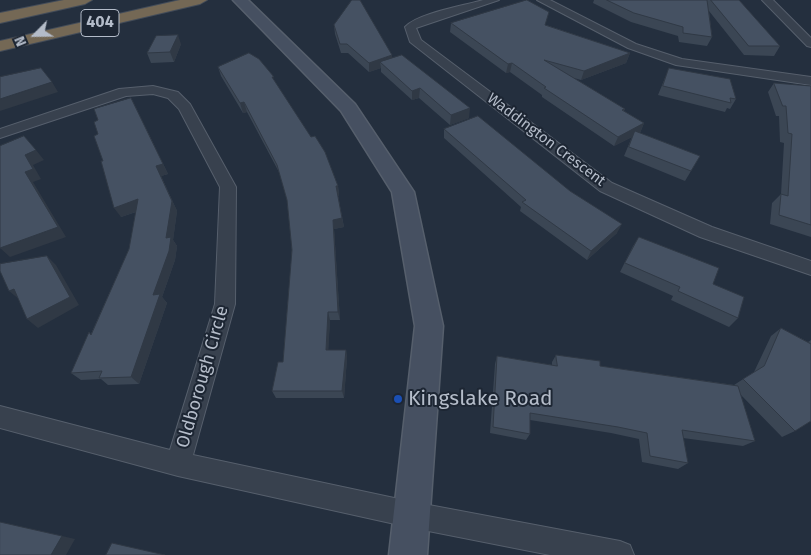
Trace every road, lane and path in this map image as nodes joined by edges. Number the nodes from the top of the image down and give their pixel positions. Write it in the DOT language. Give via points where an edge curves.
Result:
graph roads {
  1 [pos="85,0"];
  2 [pos="200,0"];
  3 [pos="494,0"];
  4 [pos="542,0"];
  5 [pos="767,0"];
  6 [pos="242,2"];
  7 [pos="0,18"];
  8 [pos="811,44"];
  9 [pos="0,46"];
  10 [pos="811,81"];
  11 [pos="0,134"];
  12 [pos="811,268"];
  13 [pos="0,417"];
  14 [pos="178,464"];
  15 [pos="414,515"];
  16 [pos="408,555"];
  17 [pos="620,555"];
  1 -- 7 [label="highway, 404"];
  2 -- 9 [label="highway, 404"];
  3 -- 12 [label="street, Waddington Crescent" via="410,27 416,42 606,187 706,232"];
  4 -- 10 [label="street" via="632,46 680,62"];
  5 -- 8 [label="street"];
  6 -- 15 [label="street" via="348,108 403,192 429,326"];
  11 -- 14 [label="street, Oldborough Circle" via="124,92 153,90 173,95 184,107 228,187 225,304"];
  13 -- 14 [label="street"];
  14 -- 15 [label="street"];
  15 -- 16 [label="street"];
  15 -- 17 [label="street"];
}
